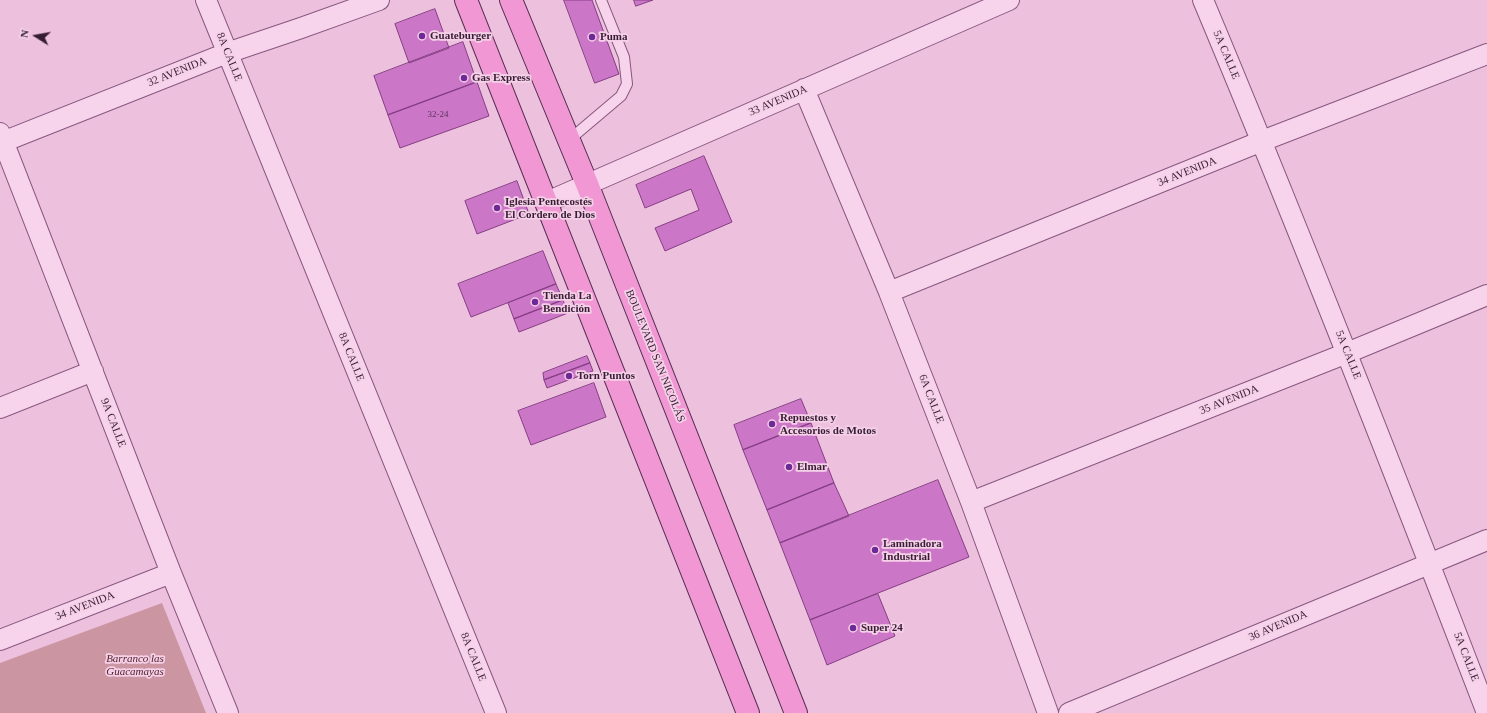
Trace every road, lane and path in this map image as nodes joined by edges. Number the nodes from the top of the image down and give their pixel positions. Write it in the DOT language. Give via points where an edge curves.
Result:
graph roads {
  1 [pos="206,0"];
  2 [pos="379,0"];
  3 [pos="466,0"];
  4 [pos="511,0"];
  5 [pos="601,0"];
  6 [pos="1009,0"];
  7 [pos="1203,0"];
  8 [pos="227,52"];
  9 [pos="1487,54"];
  10 [pos="804,90"];
  11 [pos="1,139"];
  12 [pos="569,140"];
  13 [pos="1262,141"];
  14 [pos="588,184"];
  15 [pos="547,202"];
  16 [pos="889,292"];
  17 [pos="1487,295"];
  18 [pos="1347,353"];
  19 [pos="93,371"];
  20 [pos="0,408"];
  21 [pos="971,502"];
  22 [pos="1487,540"];
  23 [pos="1430,563"];
  24 [pos="171,573"];
  25 [pos="0,640"];
  26 [pos="228,713"];
  27 [pos="496,713"];
  28 [pos="748,713"];
  29 [pos="796,713"];
  30 [pos="1048,713"];
  31 [pos="1069,713"];
  32 [pos="1487,713"];
  1 -- 8 [label="street, 8A CALLE"];
  2 -- 8 [label="street, 32 AVENIDA"];
  3 -- 15 [label="main road"];
  4 -- 12 [label="main road, BOULEVARD SAN NICOLÁS"];
  5 -- 12 [label="lane" via="624,57 627,84 621,96"];
  6 -- 10 [label="street, 33 AVENIDA"];
  7 -- 13 [label="street, 5A CALLE"];
  8 -- 11 [label="street, 32 AVENIDA"];
  8 -- 27 [label="street, 8A CALLE"];
  9 -- 13 [label="street, 34 AVENIDA"];
  10 -- 14 [label="street, 33 AVENIDA"];
  10 -- 16 [label="street, 6A CALLE"];
  11 -- 19 [label="street, 9A CALLE"];
  12 -- 14 [label="main road, BOULEVARD SAN NICOLÁS"];
  13 -- 16 [label="street, 34 AVENIDA"];
  13 -- 18 [label="street, 5A CALLE"];
  14 -- 15 [label="street, 33 AVENIDA"];
  14 -- 29 [label="main road, BOULEVARD SAN NICOLÁS"];
  15 -- 28 [label="main road"];
  16 -- 21 [label="street, 6A CALLE"];
  17 -- 18 [label="street, 35 AVENIDA"];
  18 -- 21 [label="street, 35 AVENIDA"];
  18 -- 23 [label="street, 5A CALLE"];
  19 -- 20 [label="street"];
  19 -- 24 [label="street, 9A CALLE"];
  21 -- 30 [label="street, 6A CALLE"];
  22 -- 23 [label="street, 36 AVENIDA"];
  23 -- 31 [label="street, 36 AVENIDA"];
  23 -- 32 [label="street, 5A CALLE"];
  24 -- 25 [label="street, 34 AVENIDA"];
  24 -- 26 [label="street, 9A CALLE"];
}
